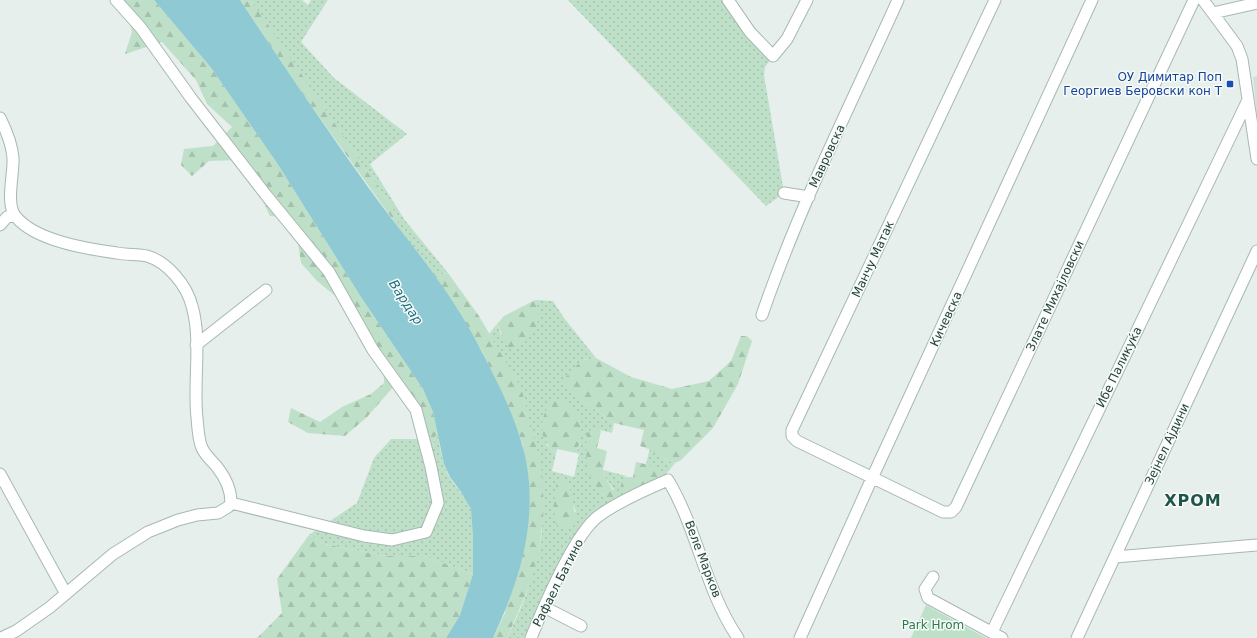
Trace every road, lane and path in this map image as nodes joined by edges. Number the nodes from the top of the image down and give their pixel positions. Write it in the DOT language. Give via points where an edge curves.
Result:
graph roads {
  1 [pos="116,0"];
  2 [pos="728,0"];
  3 [pos="807,0"];
  4 [pos="898,0"];
  5 [pos="995,0"];
  6 [pos="1092,0"];
  7 [pos="1194,0"];
  8 [pos="1203,0"];
  9 [pos="1257,3"];
  10 [pos="1213,13"];
  11 [pos="1247,102"];
  12 [pos="0,118"];
  13 [pos="1257,159"];
  14 [pos="784,193"];
  15 [pos="809,197"];
  16 [pos="14,216"];
  17 [pos="0,225"];
  18 [pos="1257,251"];
  19 [pos="266,290"];
  20 [pos="762,315"];
  21 [pos="196,345"];
  22 [pos="0,474"];
  23 [pos="872,476"];
  24 [pos="668,480"];
  25 [pos="231,503"];
  26 [pos="1257,545"];
  27 [pos="1115,556"];
  28 [pos="933,577"];
  29 [pos="66,594"];
  30 [pos="544,607"];
  31 [pos="581,626"];
  32 [pos="997,635"];
  33 [pos="1,638"];
  34 [pos="531,638"];
  35 [pos="738,638"];
  36 [pos="800,638"];
  37 [pos="1077,638"];
  1 -- 25 [label="street" via="141,28 266,196 329,272 373,350 416,410 438,503 426,532 392,540 364,536"];
  2 -- 3 [label="street" via="750,32 773,56 788,38"];
  4 -- 15 [label="street, Мавровска"];
  5 -- 23 [label="street, Манчу Матак" via="792,430 792,436 797,441"];
  6 -- 23 [label="street, Кичевска"];
  7 -- 23 [label="street, Злате Михајловски" via="956,507 952,512 943,512"];
  8 -- 10 [label="street"];
  9 -- 10 [label="street"];
  10 -- 11 [label="street" via="1242,59"];
  11 -- 13 [label="street"];
  11 -- 32 [label="street, Ибе Паликуќа"];
  12 -- 16 [label="street" via="8,134 13,158 10,190"];
  14 -- 15 [label="street"];
  15 -- 20 [label="street, Мавровска"];
  16 -- 17 [label="street" via="7,217"];
  16 -- 21 [label="street" via="34,231 76,246 147,256 156,260 171,272 187,292 195,320"];
  18 -- 27 [label="street, Зејнел Ајдини"];
  19 -- 21 [label="street"];
  21 -- 25 [label="street" via="197,419 202,448 224,478"];
  22 -- 29 [label="street"];
  23 -- 36 [label="street, Кичевска"];
  24 -- 30 [label="street, Рафаел Батино" via="595,519 575,546"];
  24 -- 35 [label="street, Веле Марков" via="685,512 715,594"];
  25 -- 29 [label="street" via="223,511 178,520 148,532 113,554"];
  26 -- 27 [label="street"];
  27 -- 37 [label="street, Зејнел Ајдини"];
  28 -- 32 [label="street, Ибе Паликуќа" via="924,593 928,598"];
  29 -- 33 [label="street" via="16,631"];
  30 -- 31 [label="street"];
  30 -- 34 [label="street, Рафаел Батино"];
}
